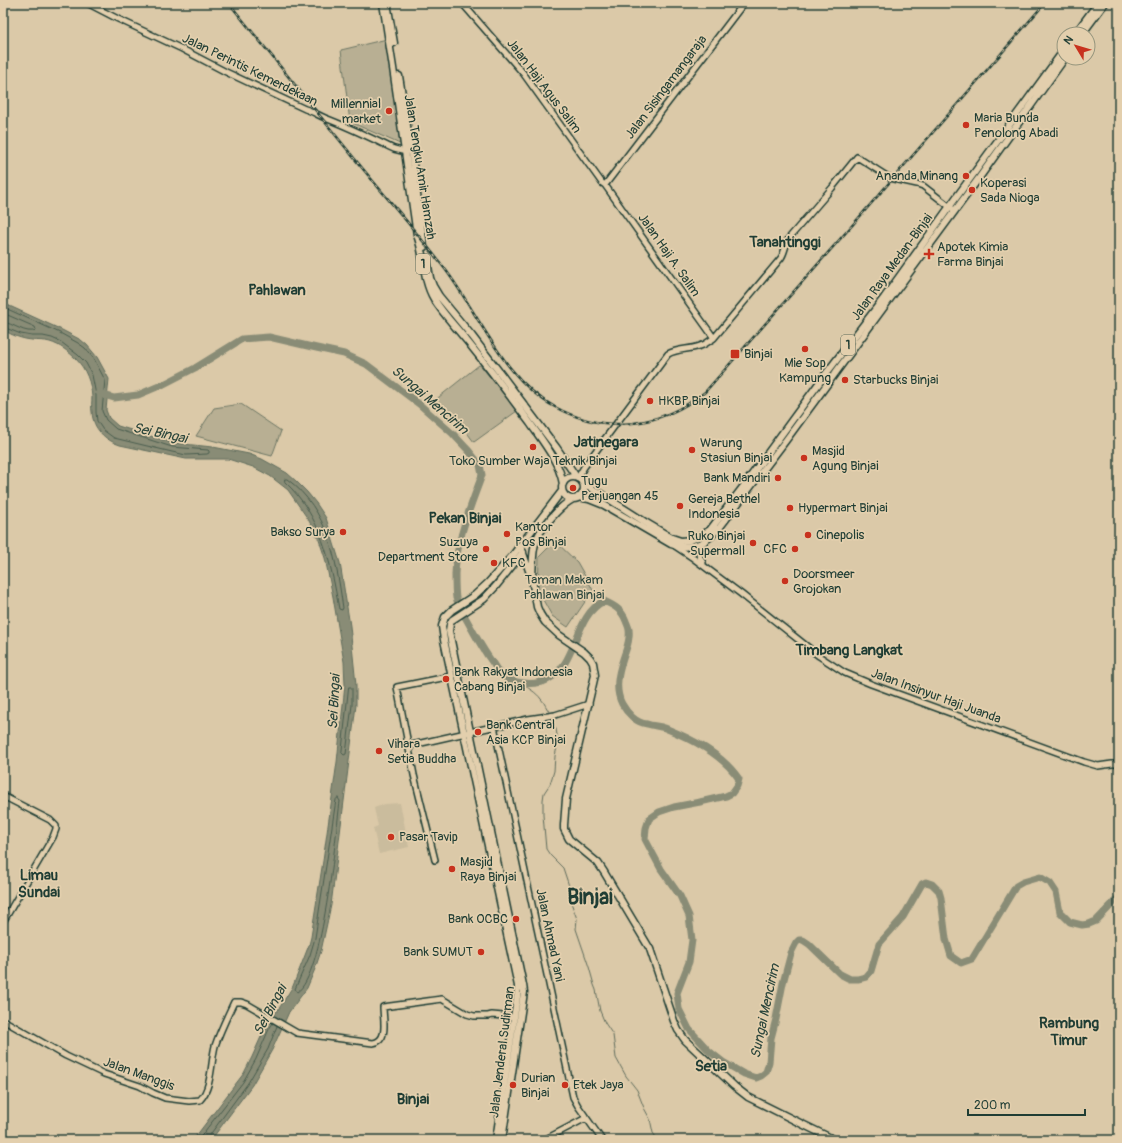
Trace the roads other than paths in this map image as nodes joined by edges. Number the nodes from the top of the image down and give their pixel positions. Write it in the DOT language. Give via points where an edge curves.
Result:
graph roads {
  1 [pos="86,3"];
  2 [pos="383,3"];
  3 [pos="388,3"];
  4 [pos="462,3"];
  5 [pos="744,3"];
  6 [pos="1098,3"];
  7 [pos="1105,3"];
  8 [pos="1081,26"];
  9 [pos="1088,26"];
  10 [pos="1056,61"];
  11 [pos="1059,66"];
  12 [pos="408,151"];
  13 [pos="605,186"];
  14 [pos="952,208"];
  15 [pos="714,338"];
  16 [pos="542,428"];
  17 [pos="537,433"];
  18 [pos="579,480"];
  19 [pos="748,485"];
  20 [pos="562,488"];
  21 [pos="576,498"];
  22 [pos="538,523"];
  23 [pos="544,527"];
  24 [pos="702,543"];
  25 [pos="671,544"];
  26 [pos="520,545"];
  27 [pos="524,552"];
  28 [pos="704,566"];
  29 [pos="501,568"];
  30 [pos="507,573"];
  31 [pos="532,579"];
  32 [pos="474,596"];
  33 [pos="478,603"];
  34 [pos="450,655"];
  35 [pos="452,676"];
  36 [pos="589,704"];
  37 [pos="463,713"];
  38 [pos="494,726"];
  39 [pos="467,732"];
  40 [pos="408,746"];
  41 [pos="1119,764"];
  42 [pos="3,796"];
  43 [pos="435,860"];
  44 [pos="504,909"];
  45 [pos="3,922"];
  46 [pos="514,1017"];
  47 [pos="3,1020"];
  48 [pos="515,1051"];
  49 [pos="508,1058"];
  50 [pos="506,1094"];
  51 [pos="586,1118"];
  52 [pos="496,1140"];
  53 [pos="502,1140"];
  54 [pos="544,1140"];
  55 [pos="602,1140"];
  56 [pos="835,1140"];
  1 -- 12 [label="street, Jalan Perintis Kemerdekaan" via="305,110 394,149"];
  2 -- 12 [label="main road, Jalan Tengku Amir Hamzah / 1"];
  3 -- 12 [label="main road, Jalan Tengku Amir Hamzah / 1"];
  4 -- 13 [label="street, Jalan Haji Agus Salim" via="523,73"];
  5 -- 13 [label="street, Jalan Sisingamangaraja"];
  6 -- 8 [label="main road"];
  7 -- 9 [label="main road"];
  10 -- 14 [label="main road, Jalan Raya Medan-Binjai / 1"];
  11 -- 14 [label="main road, Jalan Raya Medan-Binjai / 1"];
  12 -- 16 [label="main road, Jalan Tengku Amir Hamzah / 1" via="433,286"];
  12 -- 17 [label="main road, Jalan Tengku Amir Hamzah / 1" via="417,235 430,291"];
  13 -- 15 [label="street, Jalan Haji A. Salim"];
  14 -- 15 [label="street" via="923,186 890,178 857,156 789,238 781,258"];
  14 -- 19 [label="main road, Jalan Raya Medan-Binjai / 1" via="786,440"];
  15 -- 18 [label="street" via="699,347 672,351 668,354 584,467"];
  16 -- 17 [label="main road"];
  16 -- 18 [label="main road, Jalan Tengku Amir Hamzah / 1"];
  17 -- 20 [label="main road, Jalan Tengku Amir Hamzah / 1" via="558,466"];
  18 -- 19 [label="main road, Jalan Raya Medan-Binjai / 1" via="640,520 681,541 700,537 710,530"];
  18 -- 20 [label="main road" via="568,478"];
  18 -- 21 [label="main road" via="584,486"];
  19 -- 24 [label="main road, Jalan Raya Medan-Binjai / 1" via="720,527"];
  20 -- 21 [label="main road, 1" via="563,494 568,498"];
  20 -- 22 [label="main road, Jalan Jenderal Sudirman"];
  21 -- 23 [label="main road" via="560,508"];
  21 -- 25 [label="main road, Jalan Raya Medan-Binjai / 1" via="590,499 604,505"];
  22 -- 23 [label="main road"];
  22 -- 26 [label="main road, Jalan Jenderal Sudirman"];
  23 -- 31 [label="main road" via="535,542"];
  24 -- 25 [label="main road, Jalan Raya Medan-Binjai / 1" via="682,547"];
  24 -- 28 [label="street" via="700,555"];
  25 -- 28 [label="street, Jalan Insinyur Haji Juanda"];
  26 -- 27 [label="main road"];
  26 -- 29 [label="main road, Jalan Jenderal Sudirman"];
  27 -- 30 [label="main road, Jalan Jenderal Sudirman"];
  27 -- 31 [label="main road"];
  28 -- 41 [label="street, Jalan Insinyur Haji Juanda" via="810,650 846,673 1084,762 1098,766"];
  29 -- 30 [label="main road"];
  29 -- 32 [label="main road, Jalan Jenderal Sudirman"];
  30 -- 33 [label="main road, Jalan Jenderal Sudirman"];
  31 -- 36 [label="main road" via="540,614 546,622 590,658 595,675"];
  32 -- 33 [label="main road"];
  32 -- 34 [label="main road, Jalan Jenderal Sudirman" via="452,610 442,626"];
  33 -- 34 [label="main road, Jalan Jenderal Sudirman" via="455,617 450,624"];
  34 -- 35 [label="main road, Jalan Jenderal Sudirman"];
  34 -- 37 [label="main road, Jalan Jenderal Sudirman"];
  35 -- 37 [label="main road, Jalan Jenderal Sudirman"];
  35 -- 40 [label="street" via="397,687"];
  36 -- 38 [label="street" via="548,717"];
  36 -- 56 [label="main road" via="566,798 564,830 569,839 602,868 650,949 674,1021 685,1040 748,1097"];
  37 -- 39 [label="main road, Jalan Jenderal Sudirman"];
  38 -- 39 [label="street"];
  38 -- 51 [label="street, Jalan Ahmad Yani" via="573,1098"];
  39 -- 40 [label="street"];
  39 -- 44 [label="main road, Jalan Jenderal Sudirman"];
  40 -- 43 [label="street"];
  42 -- 45 [label="street" via="50,820 56,829"];
  44 -- 46 [label="main road, Jalan Jenderal Sudirman" via="518,986"];
  44 -- 48 [label="main road, Jalan Jenderal Sudirman" via="524,992"];
  46 -- 47 [label="street, Jalan Manggis" via="467,1014 439,999 383,1007 384,1035 376,1043 295,1031 247,1004 234,1002 215,1047 205,1092 203,1097 196,1101 160,1096 140,1086 95,1071"];
  46 -- 49 [label="main road, Jalan Jenderal Sudirman"];
  48 -- 49 [label="main road"];
  48 -- 50 [label="main road, Jalan Jenderal Sudirman"];
  49 -- 50 [label="main road, Jalan Jenderal Sudirman"];
  50 -- 52 [label="main road, Jalan Jenderal Sudirman"];
  50 -- 53 [label="main road, Jalan Jenderal Sudirman"];
  51 -- 54 [label="street"];
  51 -- 55 [label="street, Jalan Ahmad Yani"];
}
